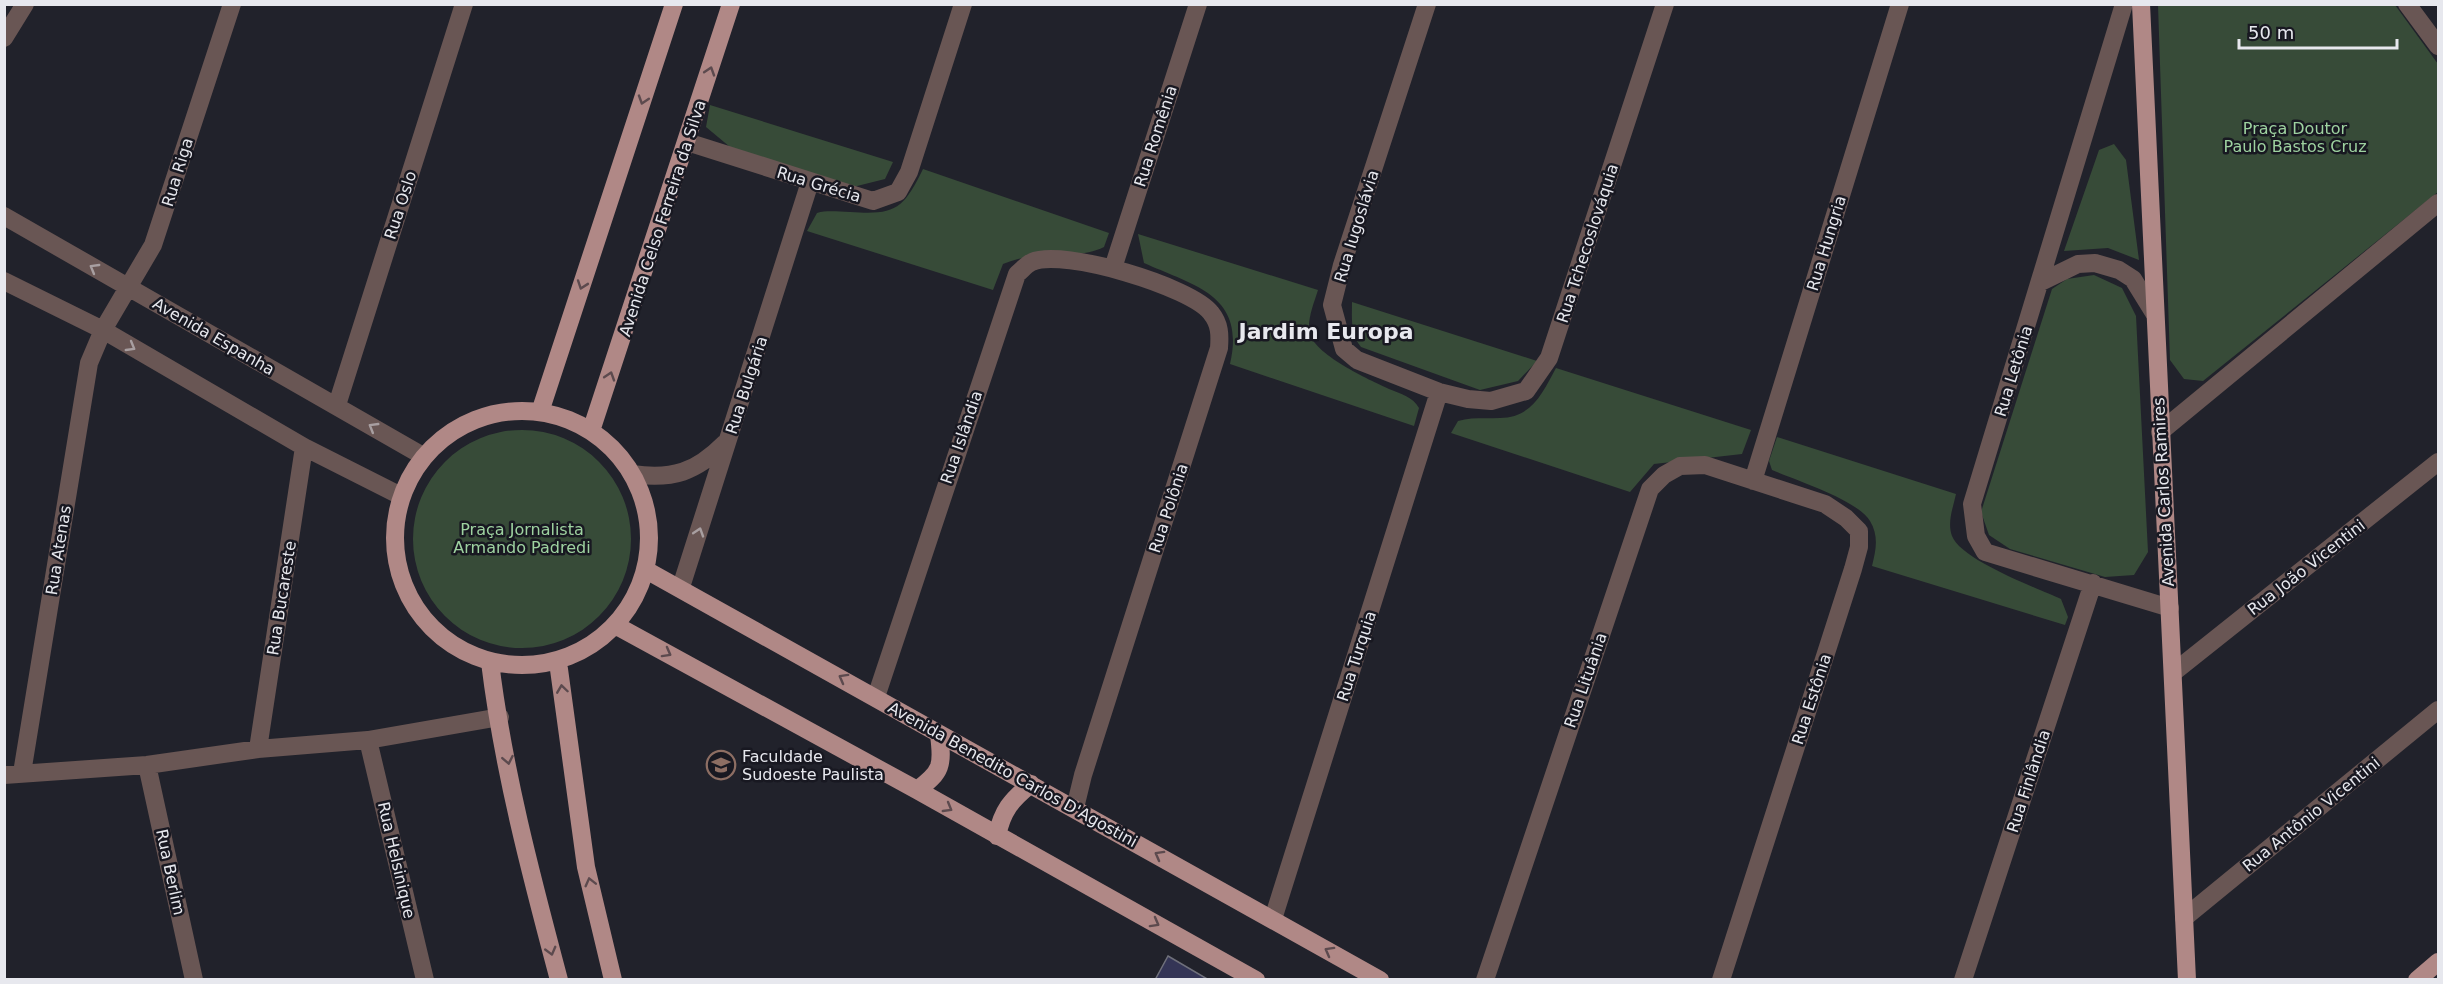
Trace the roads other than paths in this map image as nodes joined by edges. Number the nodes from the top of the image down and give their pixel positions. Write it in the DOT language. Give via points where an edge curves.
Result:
graph roads {
  1 [pos="25,4"];
  2 [pos="232,4"];
  3 [pos="464,4"];
  4 [pos="674,4"];
  5 [pos="731,4"];
  6 [pos="963,4"];
  7 [pos="1198,4"];
  8 [pos="1427,4"];
  9 [pos="1665,4"];
  10 [pos="1900,4"];
  11 [pos="2124,4"];
  12 [pos="2141,4"];
  13 [pos="2407,4"];
  14 [pos="4,38"];
  15 [pos="2439,46"];
  16 [pos="687,142"];
  17 [pos="810,182"];
  18 [pos="2439,203"];
  19 [pos="4,216"];
  20 [pos="1113,268"];
  21 [pos="4,281"];
  22 [pos="2040,282"];
  23 [pos="128,287"];
  24 [pos="2154,313"];
  25 [pos="103,330"];
  26 [pos="1439,392"];
  27 [pos="337,405"];
  28 [pos="540,412"];
  29 [pos="591,431"];
  30 [pos="2160,432"];
  31 [pos="728,440"];
  32 [pos="304,447"];
  33 [pos="423,456"];
  34 [pos="2439,462"];
  35 [pos="632,474"];
  36 [pos="1753,481"];
  37 [pos="401,496"];
  38 [pos="646,570"];
  39 [pos="2093,583"];
  40 [pos="681,587"];
  41 [pos="2170,608"];
  42 [pos="615,625"];
  43 [pos="490,662"];
  44 [pos="558,662"];
  45 [pos="2174,672"];
  46 [pos="876,697"];
  47 [pos="2439,710"];
  48 [pos="500,717"];
  49 [pos="939,735"];
  50 [pos="368,740"];
  51 [pos="258,748"];
  52 [pos="147,765"];
  53 [pos="13,774"];
  54 [pos="1031,784"];
  55 [pos="917,790"];
  56 [pos="1075,808"];
  57 [pos="997,836"];
  58 [pos="2184,918"];
  59 [pos="1273,919"];
  60 [pos="2439,962"];
  61 [pos="194,980"];
  62 [pos="425,980"];
  63 [pos="559,980"];
  64 [pos="613,980"];
  65 [pos="1256,980"];
  66 [pos="1380,980"];
  67 [pos="1485,980"];
  68 [pos="1721,980"];
  69 [pos="1963,980"];
  70 [pos="2187,980"];
  71 [pos="2417,980"];
  1 -- 14 [label="street"];
  2 -- 23 [label="street, Rua Riga" via="161,225"];
  3 -- 27 [label="street, Rua Oslo"];
  4 -- 28 [label="main road, one-way"];
  16 -- 5 [label="main road, Avenida Celso Ferreira da Silva, one-way"];
  6 -- 17 [label="street, Rua Grécia" via="909,172 898,192 873,201"];
  7 -- 20 [label="street, Rua Romênia"];
  8 -- 26 [label="street, Rua Iugoslávia" via="1332,305 1344,349 1357,360"];
  9 -- 26 [label="street, Rua Tchecoslováquia" via="1550,357 1526,391 1491,401"];
  10 -- 36 [label="street, Rua Hungria"];
  11 -- 22 [label="street, Rua Letônia"];
  12 -- 24 [label="main road, Avenida Carlos Ramires"];
  13 -- 15 [label="street"];
  16 -- 17 [label="street, Rua Grécia"];
  29 -- 16 [label="main road, Avenida Celso Ferreira da Silva, one-way"];
  17 -- 31 [label="street, Rua Bulgária"];
  18 -- 30 [label="street"];
  23 -- 19 [label="street, Avenida Espanha, one-way"];
  20 -- 46 [label="street, Rua Islândia" via="1088,261 1047,260 1032,262 1017,274"];
  20 -- 56 [label="street, Rua Polônia" via="1191,298 1210,312 1220,329 1219,348"];
  21 -- 25 [label="street"];
  22 -- 24 [label="street" via="2078,264 2095,263 2133,279"];
  22 -- 39 [label="street, Rua Letônia" via="1972,504 1976,536 1985,552"];
  23 -- 25 [label="street, Rua Riga"];
  23 -- 27 [label="street, Avenida Espanha"];
  24 -- 30 [label="main road, Avenida Carlos Ramires"];
  25 -- 32 [label="street, one-way"];
  25 -- 53 [label="street, Rua Atenas" via="90,363"];
  26 -- 59 [label="street, Rua Turquia"];
  33 -- 27 [label="street, Avenida Espanha, one-way"];
  28 -- 29 [label="main road"];
  28 -- 33 [label="main road" via="507,411 476,419 447,435"];
  29 -- 35 [label="main road" via="614,450"];
  30 -- 41 [label="main road, Avenida Carlos Ramires"];
  31 -- 35 [label="street" via="709,459 679,474 656,478"];
  40 -- 31 [label="street, Rua Bulgária, one-way"];
  32 -- 37 [label="street"];
  32 -- 51 [label="street, Rua Bucareste"];
  33 -- 37 [label="main road"];
  34 -- 45 [label="street, Rua João Vicentini"];
  35 -- 38 [label="main road" via="645,505 650,537"];
  36 -- 67 [label="street, Rua Lituânia" via="1705,465 1680,465 1650,489"];
  36 -- 68 [label="street, Rua Estônia" via="1825,504 1859,531 1859,547"];
  37 -- 43 [label="main road" via="394,538 400,579 421,616 436,630 452,644"];
  38 -- 40 [label="main road, Avenida Benedito Carlos D'Agostini"];
  38 -- 42 [label="main road" via="634,599"];
  39 -- 41 [label="street, Rua Letônia"];
  39 -- 69 [label="street, Rua Finlândia"];
  46 -- 40 [label="main road, Avenida Benedito Carlos D'Agostini, one-way"];
  41 -- 45 [label="main road, Avenida Carlos Ramires"];
  42 -- 44 [label="main road" via="592,645"];
  42 -- 55 [label="main road, one-way"];
  43 -- 44 [label="main road"];
  43 -- 48 [label="main road"];
  64 -- 44 [label="main road, one-way" via="586,867"];
  45 -- 58 [label="main road, Avenida Carlos Ramires"];
  46 -- 49 [label="main road, Avenida Benedito Carlos D'Agostini"];
  47 -- 58 [label="street, Rua Antônio Vicentini"];
  48 -- 50 [label="street"];
  48 -- 63 [label="main road, one-way" via="529,869"];
  49 -- 54 [label="main road, Avenida Benedito Carlos D'Agostini"];
  49 -- 55 [label="main road" via="943,760 935,777"];
  50 -- 51 [label="street"];
  50 -- 62 [label="street, Rua Helsinique"];
  51 -- 52 [label="street"];
  52 -- 53 [label="street"];
  52 -- 61 [label="street, Rua Berlim"];
  54 -- 56 [label="main road, Avenida Benedito Carlos D'Agostini"];
  54 -- 57 [label="main road" via="1010,801 1001,815"];
  55 -- 57 [label="main road, one-way"];
  59 -- 56 [label="main road, Avenida Benedito Carlos D'Agostini, one-way"];
  57 -- 65 [label="main road, one-way"];
  58 -- 70 [label="main road, Avenida Carlos Ramires"];
  66 -- 59 [label="main road, Avenida Benedito Carlos D'Agostini, one-way"];
  60 -- 71 [label="main road"];
}
